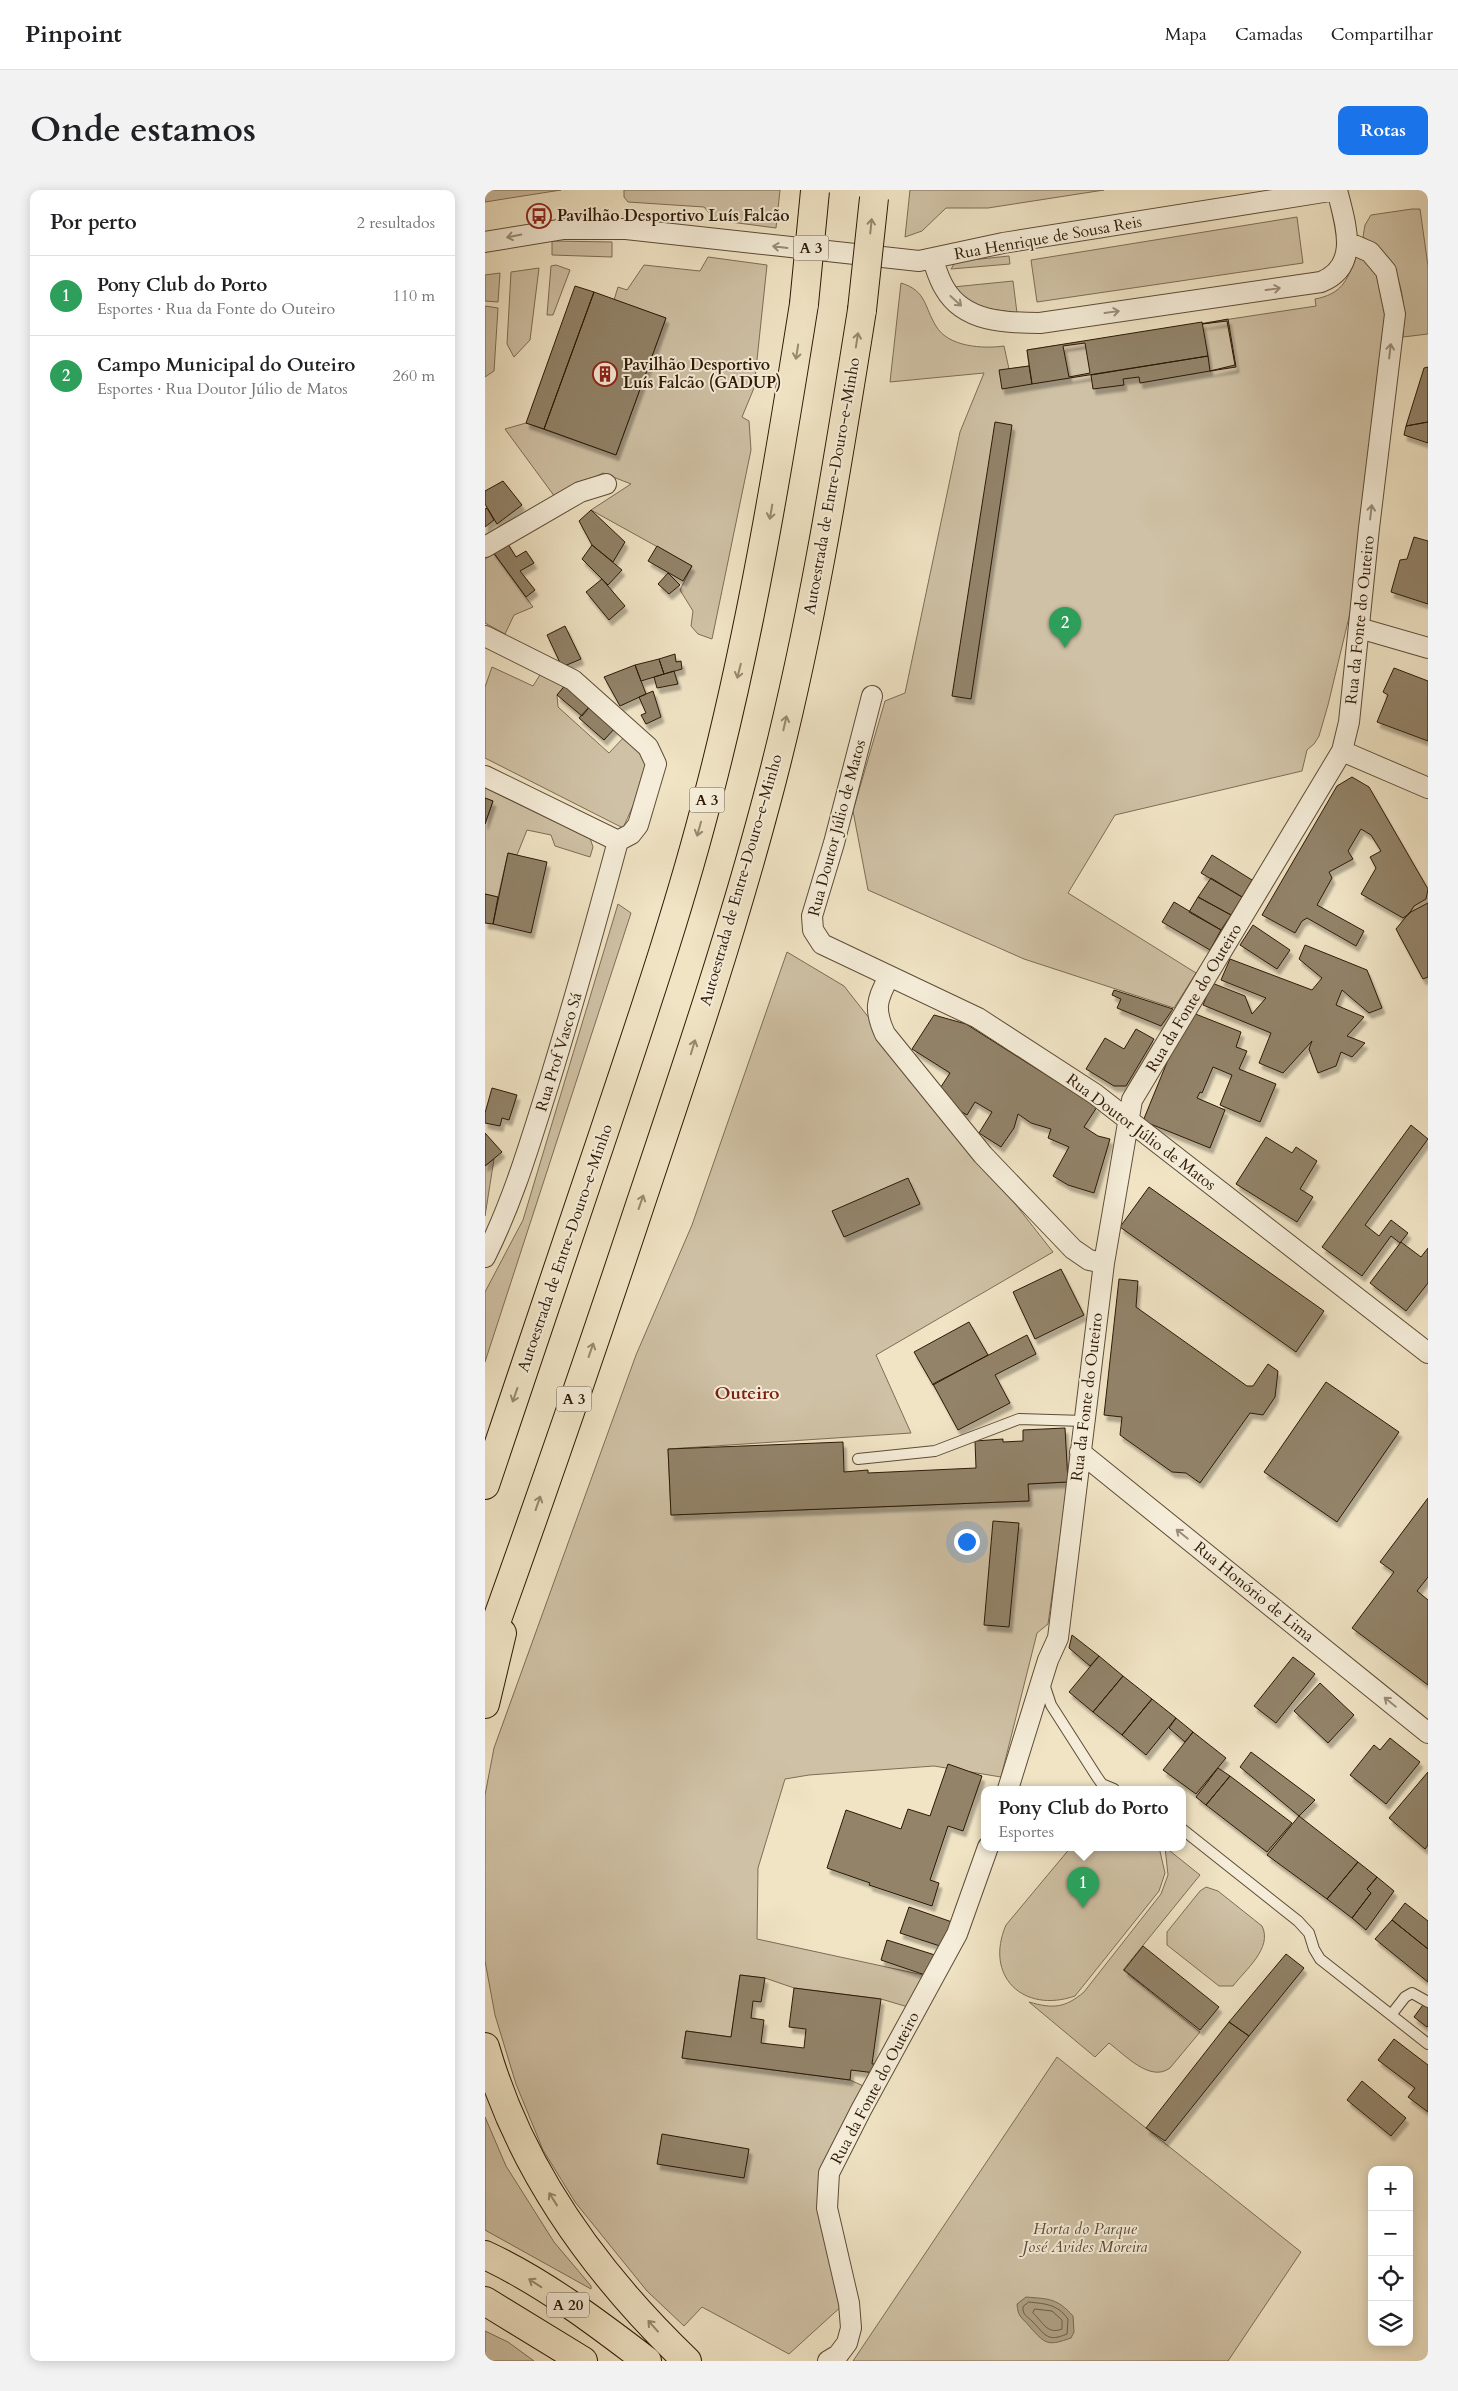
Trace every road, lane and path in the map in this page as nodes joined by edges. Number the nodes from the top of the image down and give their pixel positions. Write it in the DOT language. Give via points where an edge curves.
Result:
graph roads {
  1 [pos="1337,190"];
  2 [pos="815,191"];
  3 [pos="874,194"];
  4 [pos="485,242"];
  5 [pos="1347,242"];
  6 [pos="933,260"];
  7 [pos="606,484"];
  8 [pos="485,546"];
  9 [pos="1359,628"];
  10 [pos="485,636"];
  11 [pos="1428,648"];
  12 [pos="873,696"];
  13 [pos="1342,751"];
  14 [pos="485,776"];
  15 [pos="1428,788"];
  16 [pos="618,841"];
  17 [pos="889,977"];
  18 [pos="1127,1120"];
  19 [pos="485,1257"];
  20 [pos="1104,1264"];
  21 [pos="1428,1353"];
  22 [pos="1085,1421"];
  23 [pos="1080,1452"];
  24 [pos="858,1458"];
  25 [pos="485,1485"];
  26 [pos="522,1549"];
  27 [pos="485,1653"];
  28 [pos="1043,1678"];
  29 [pos="485,1704"];
  30 [pos="1428,1733"];
  31 [pos="1009,1786"];
  32 [pos="1107,1786"];
  33 [pos="1186,1832"];
  34 [pos="988,1851"];
  35 [pos="1428,2002"];
  36 [pos="1391,2015"];
  37 [pos="1428,2044"];
  38 [pos="485,2047"];
  39 [pos="485,2255"];
  40 [pos="485,2301"];
  41 [pos="583,2361"];
  42 [pos="647,2361"];
  43 [pos="687,2361"];
  44 [pos="828,2361"];
  1 -- 5 [label="street"];
  1 -- 6 [label="street, Rua Henrique de Sousa Reis" via="1003,243"];
  2 -- 25 [label="highway, Autoestrada de Entre-Douro-e-Minho / A 3, one-way, bridge" via="804,304 763,555 708,795 669,934"];
  26 -- 3 [label="highway, Autoestrada de Entre-Douro-e-Minho / A 3, one-way, bridge" via="684,1076 742,890 767,797 818,575 862,310"];
  6 -- 4 [label="street, one-way" via="906,261 626,229 564,229"];
  6 -- 5 [label="street, Rua Henrique de Sousa Reis, one-way" via="945,290 973,314 1007,322 1040,323 1321,282 1340,270"];
  9 -- 5 [label="street, Rua da Fonte do Outeiro, one-way" via="1395,314 1386,271 1370,252"];
  7 -- 8 [label="street" via="580,492"];
  9 -- 11 [label="street"];
  9 -- 13 [label="street, Rua da Fonte do Outeiro" via="1349,722"];
  10 -- 16 [label="street" via="573,680 648,747 657,764 638,824 631,834"];
  12 -- 17 [label="street, Rua Doutor Júlio de Matos" via="812,916 813,930 822,944"];
  13 -- 15 [label="street"];
  13 -- 18 [label="street, Rua da Fonte do Outeiro" via="1132,1100"];
  14 -- 16 [label="street"];
  16 -- 19 [label="street, Rua Prof Vasco Sá" via="584,970 524,1162 511,1202"];
  17 -- 18 [label="street, Rua Doutor Júlio de Matos" via="978,1018 1095,1094"];
  17 -- 20 [label="street" via="877,1003 878,1020 885,1034 983,1155 1073,1249 1089,1260"];
  18 -- 20 [label="street, Rua da Fonte do Outeiro"];
  18 -- 21 [label="street, Rua Doutor Júlio de Matos"];
  20 -- 22 [label="street, Rua da Fonte do Outeiro"];
  22 -- 23 [label="street, Rua da Fonte do Outeiro"];
  22 -- 24 [label="lane" via="1019,1419 935,1450"];
  23 -- 28 [label="street, Rua da Fonte do Outeiro" via="1058,1638"];
  30 -- 23 [label="street, Rua Honório de Lima, one-way"];
  26 -- 27 [label="highway"];
  26 -- 29 [label="highway"];
  28 -- 31 [label="street, Rua da Fonte do Outeiro"];
  28 -- 32 [label="lane" via="1051,1705 1091,1769"];
  33 -- 36 [label="lane" via="1299,1921 1309,1933 1320,1959"];
  34 -- 44 [label="street, Rua da Fonte do Outeiro" via="957,1934 829,2173 827,2208 849,2303 851,2328 838,2355"];
  35 -- 36 [label="lane" via="1411,1993"];
  36 -- 37 [label="lane"];
  43 -- 38 [label="highway, one-way" via="604,2273 550,2196 509,2115"];
  42 -- 39 [label="highway, A 20, one-way" via="603,2327"];
  40 -- 41 [label="highway, A 20"];
}
